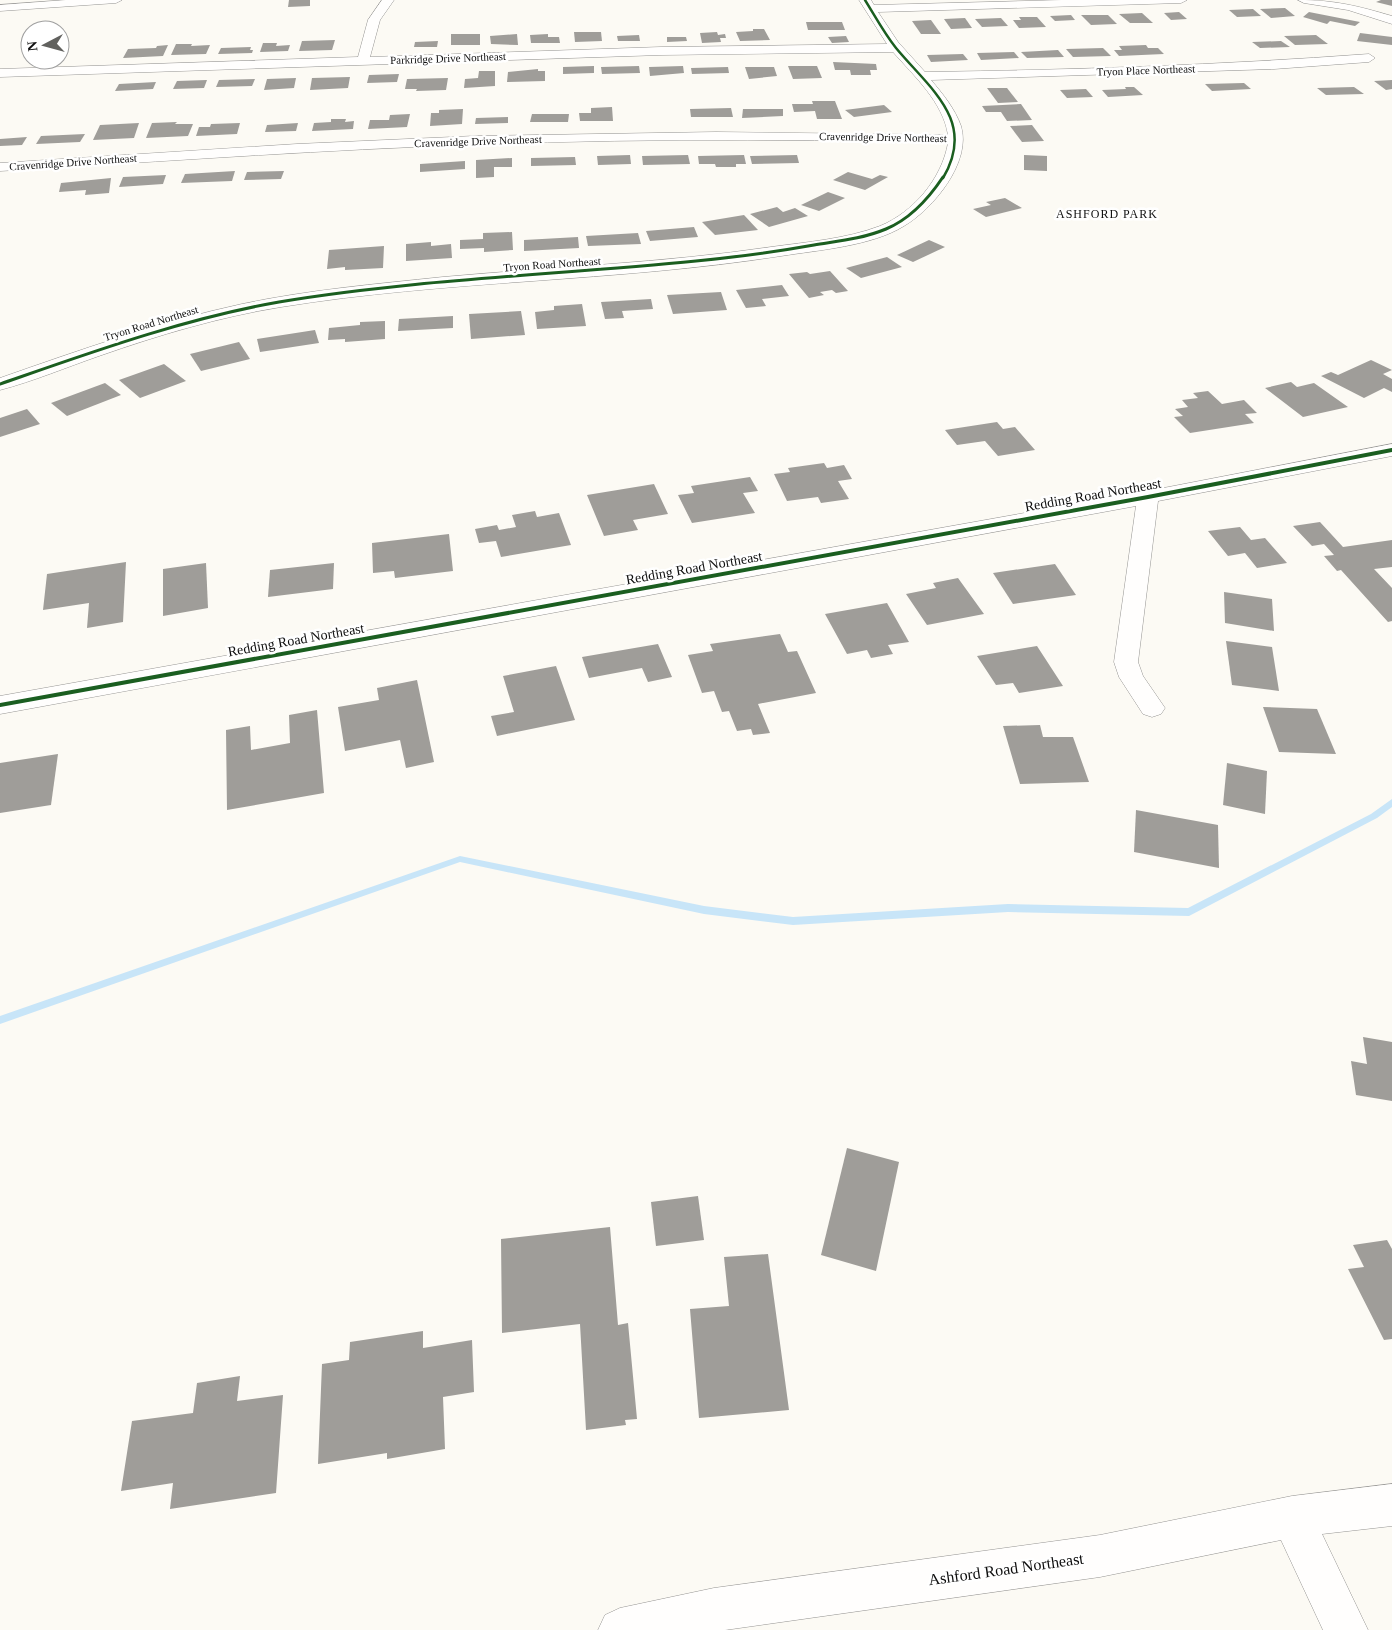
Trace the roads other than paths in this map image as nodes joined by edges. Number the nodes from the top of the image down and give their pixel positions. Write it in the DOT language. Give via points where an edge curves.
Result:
graph roads {
  1 [pos="116,0"];
  2 [pos="388,0"];
  3 [pos="1181,0"];
  4 [pos="1304,0"];
  5 [pos="868,4"];
  6 [pos="0,8"];
  7 [pos="1392,20"];
  8 [pos="896,48"];
  9 [pos="1369,58"];
  10 [pos="363,62"];
  11 [pos="0,72"];
  12 [pos="923,76"];
  13 [pos="956,139"];
  14 [pos="0,167"];
  15 [pos="0,384"];
  16 [pos="1392,450"];
  17 [pos="1148,497"];
  18 [pos="0,705"];
  19 [pos="1152,708"];
  20 [pos="1392,1505"];
  21 [pos="1292,1517"];
  22 [pos="620,1630"];
  23 [pos="1346,1630"];
  1 -- 6 [label="street"];
  2 -- 10 [label="street" via="372,28"];
  3 -- 5 [label="street"];
  4 -- 7 [label="street" via="1350,7"];
  5 -- 8 [label="street, Tryon Road Northeast"];
  8 -- 10 [label="street, Parkridge Drive Northeast" via="661,51"];
  8 -- 12 [label="street, Tryon Road Northeast"];
  9 -- 12 [label="street, Tryon Place Northeast" via="1274,66"];
  10 -- 11 [label="street, Parkridge Drive Northeast"];
  12 -- 13 [label="street, Tryon Road Northeast" via="952,120"];
  13 -- 14 [label="street, Cravenridge Drive Northeast" via="724,136 476,140"];
  13 -- 15 [label="street, Tryon Road Northeast" via="951,164 928,198 898,223 860,238 751,255 632,268 444,282 280,302 216,314 154,331"];
  16 -- 17 [label="street, Redding Road Northeast"];
  17 -- 18 [label="street, Redding Road Northeast"];
  17 -- 19 [label="street" via="1126,662 1131,677"];
  20 -- 21 [label="street, Ashford Road Northeast"];
  21 -- 22 [label="street, Ashford Road Northeast" via="1100,1556 714,1610"];
  21 -- 23 [label="street"];
}
